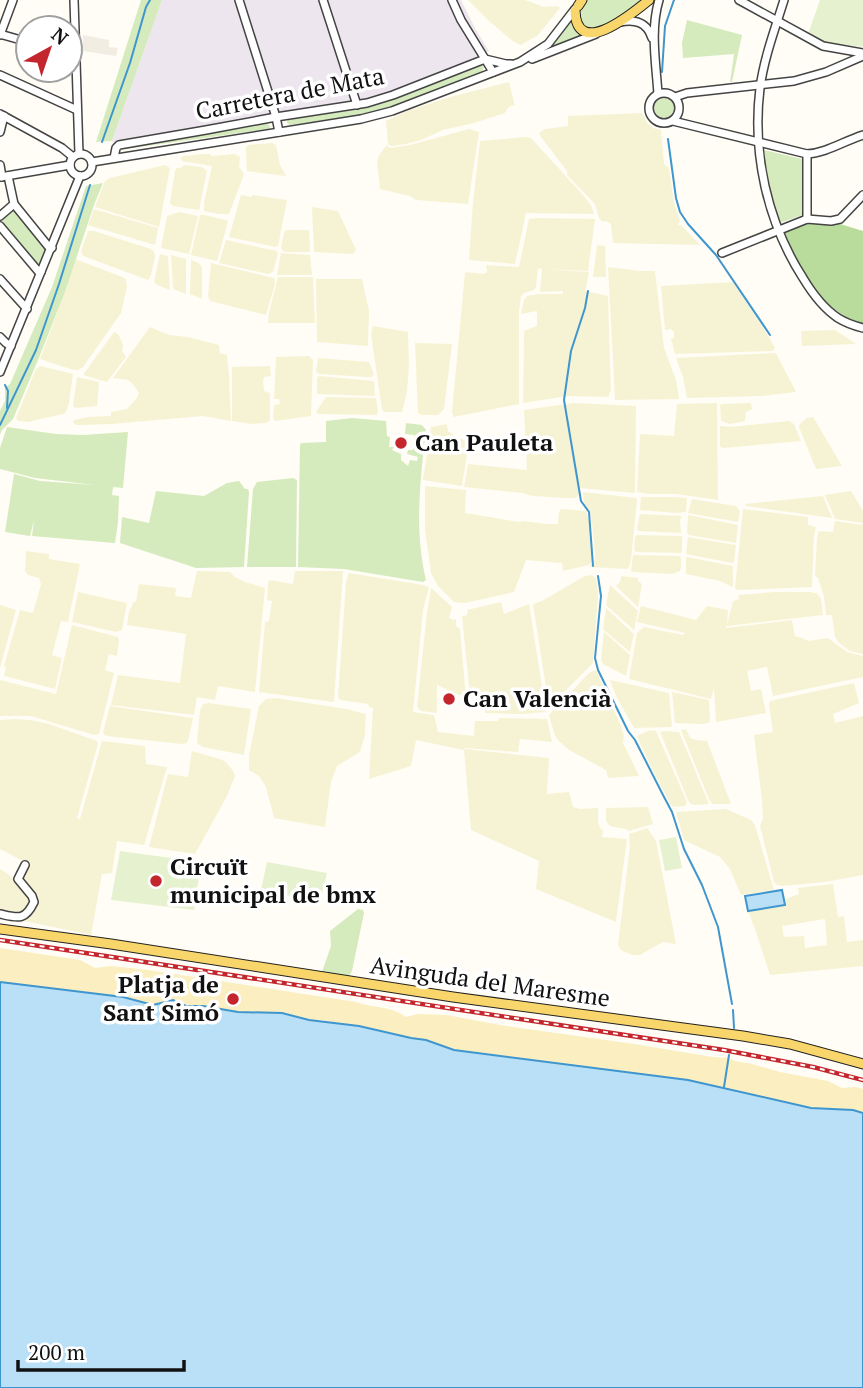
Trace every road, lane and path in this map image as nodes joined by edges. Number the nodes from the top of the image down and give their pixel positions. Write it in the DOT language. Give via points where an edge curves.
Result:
graph roads {
  1 [pos="13,0"];
  2 [pos="239,0"];
  3 [pos="323,0"];
  4 [pos="452,0"];
  5 [pos="649,0"];
  6 [pos="659,0"];
  7 [pos="739,0"];
  8 [pos="784,0"];
  9 [pos="578,6"];
  10 [pos="777,21"];
  11 [pos="620,22"];
  12 [pos="600,32"];
  13 [pos="0,34"];
  14 [pos="654,49"];
  15 [pos="863,54"];
  16 [pos="485,59"];
  17 [pos="520,62"];
  18 [pos="493,72"];
  19 [pos="0,75"];
  20 [pos="76,84"];
  21 [pos="761,85"];
  22 [pos="657,94"];
  23 [pos="676,97"];
  24 [pos="356,105"];
  25 [pos="78,110"];
  26 [pos="2,115"];
  27 [pos="276,117"];
  28 [pos="673,121"];
  29 [pos="0,132"];
  30 [pos="279,132"];
  31 [pos="863,135"];
  32 [pos="759,142"];
  33 [pos="807,153"];
  34 [pos="114,158"];
  35 [pos="74,159"];
  36 [pos="92,162"];
  37 [pos="0,165"];
  38 [pos="80,176"];
  39 [pos="4,177"];
  40 [pos="863,195"];
  41 [pos="14,204"];
  42 [pos="0,216"];
  43 [pos="807,219"];
  44 [pos="0,226"];
  45 [pos="778,230"];
  46 [pos="52,248"];
  47 [pos="722,253"];
  48 [pos="41,272"];
  49 [pos="0,279"];
  50 [pos="27,309"];
  51 [pos="863,328"];
  52 [pos="0,337"];
  53 [pos="11,346"];
  54 [pos="0,370"];
  55 [pos="25,865"];
  56 [pos="0,914"];
  57 [pos="0,924"];
  58 [pos="0,929"];
  59 [pos="111,944"];
  60 [pos="863,1064"];
  1 -- 13 [label="street"];
  2 -- 27 [label="street"];
  3 -- 24 [label="street"];
  4 -- 16 [label="street"];
  5 -- 11 [label="main road"];
  6 -- 14 [label="street"];
  7 -- 10 [label="street"];
  8 -- 10 [label="street"];
  9 -- 12 [label="main road" via="581,28"];
  9 -- 17 [label="street" via="548,44"];
  10 -- 15 [label="street" via="823,46"];
  10 -- 21 [label="street"];
  11 -- 12 [label="main road"];
  11 -- 14 [label="street" via="642,23"];
  12 -- 17 [label="street"];
  14 -- 22 [label="street"];
  15 -- 21 [label="street" via="825,72"];
  16 -- 17 [label="street, Carretera de Mata"];
  16 -- 18 [label="street"];
  16 -- 24 [label="street, Carretera de Mata"];
  17 -- 18 [label="street, Carretera de Mata"];
  18 -- 30 [label="street, Carretera de Mata" via="376,116"];
  19 -- 25 [label="street"];
  20 -- 25 [label="street"];
  21 -- 23 [label="street"];
  21 -- 32 [label="street"];
  22 -- 23 [label="street"];
  22 -- 28 [label="street" via="649,107 652,118 662,123"];
  23 -- 28 [label="street" via="679,112"];
  24 -- 27 [label="street, Carretera de Mata"];
  25 -- 35 [label="street"];
  26 -- 29 [label="street"];
  26 -- 35 [label="street"];
  27 -- 30 [label="street"];
  27 -- 34 [label="street, Carretera de Mata" via="119,145"];
  28 -- 32 [label="street"];
  30 -- 34 [label="street, Carretera de Mata"];
  31 -- 33 [label="street"];
  32 -- 33 [label="street"];
  32 -- 45 [label="street"];
  33 -- 43 [label="street"];
  34 -- 36 [label="street, Carretera de Mata"];
  35 -- 36 [label="street" via="87,155"];
  35 -- 38 [label="street" via="73,172"];
  35 -- 39 [label="street"];
  36 -- 38 [label="street" via="89,173"];
  37 -- 39 [label="street"];
  38 -- 46 [label="street"];
  39 -- 41 [label="street"];
  40 -- 43 [label="street" via="840,219"];
  41 -- 42 [label="street"];
  41 -- 46 [label="street"];
  43 -- 45 [label="street"];
  44 -- 48 [label="street"];
  45 -- 47 [label="street"];
  45 -- 51 [label="street" via="818,299 839,318"];
  46 -- 48 [label="street"];
  48 -- 50 [label="street"];
  49 -- 50 [label="street"];
  50 -- 53 [label="street"];
  52 -- 53 [label="street"];
  53 -- 54 [label="street"];
  55 -- 56 [label="street" via="18,879 34,900 31,909 22,917"];
  57 -- 59 [label="main road, Avinguda del Maresme"];
  58 -- 59 [label="main road, Avinguda del Maresme"];
  59 -- 60 [label="main road, Avinguda del Maresme" via="743,1036"];
}
